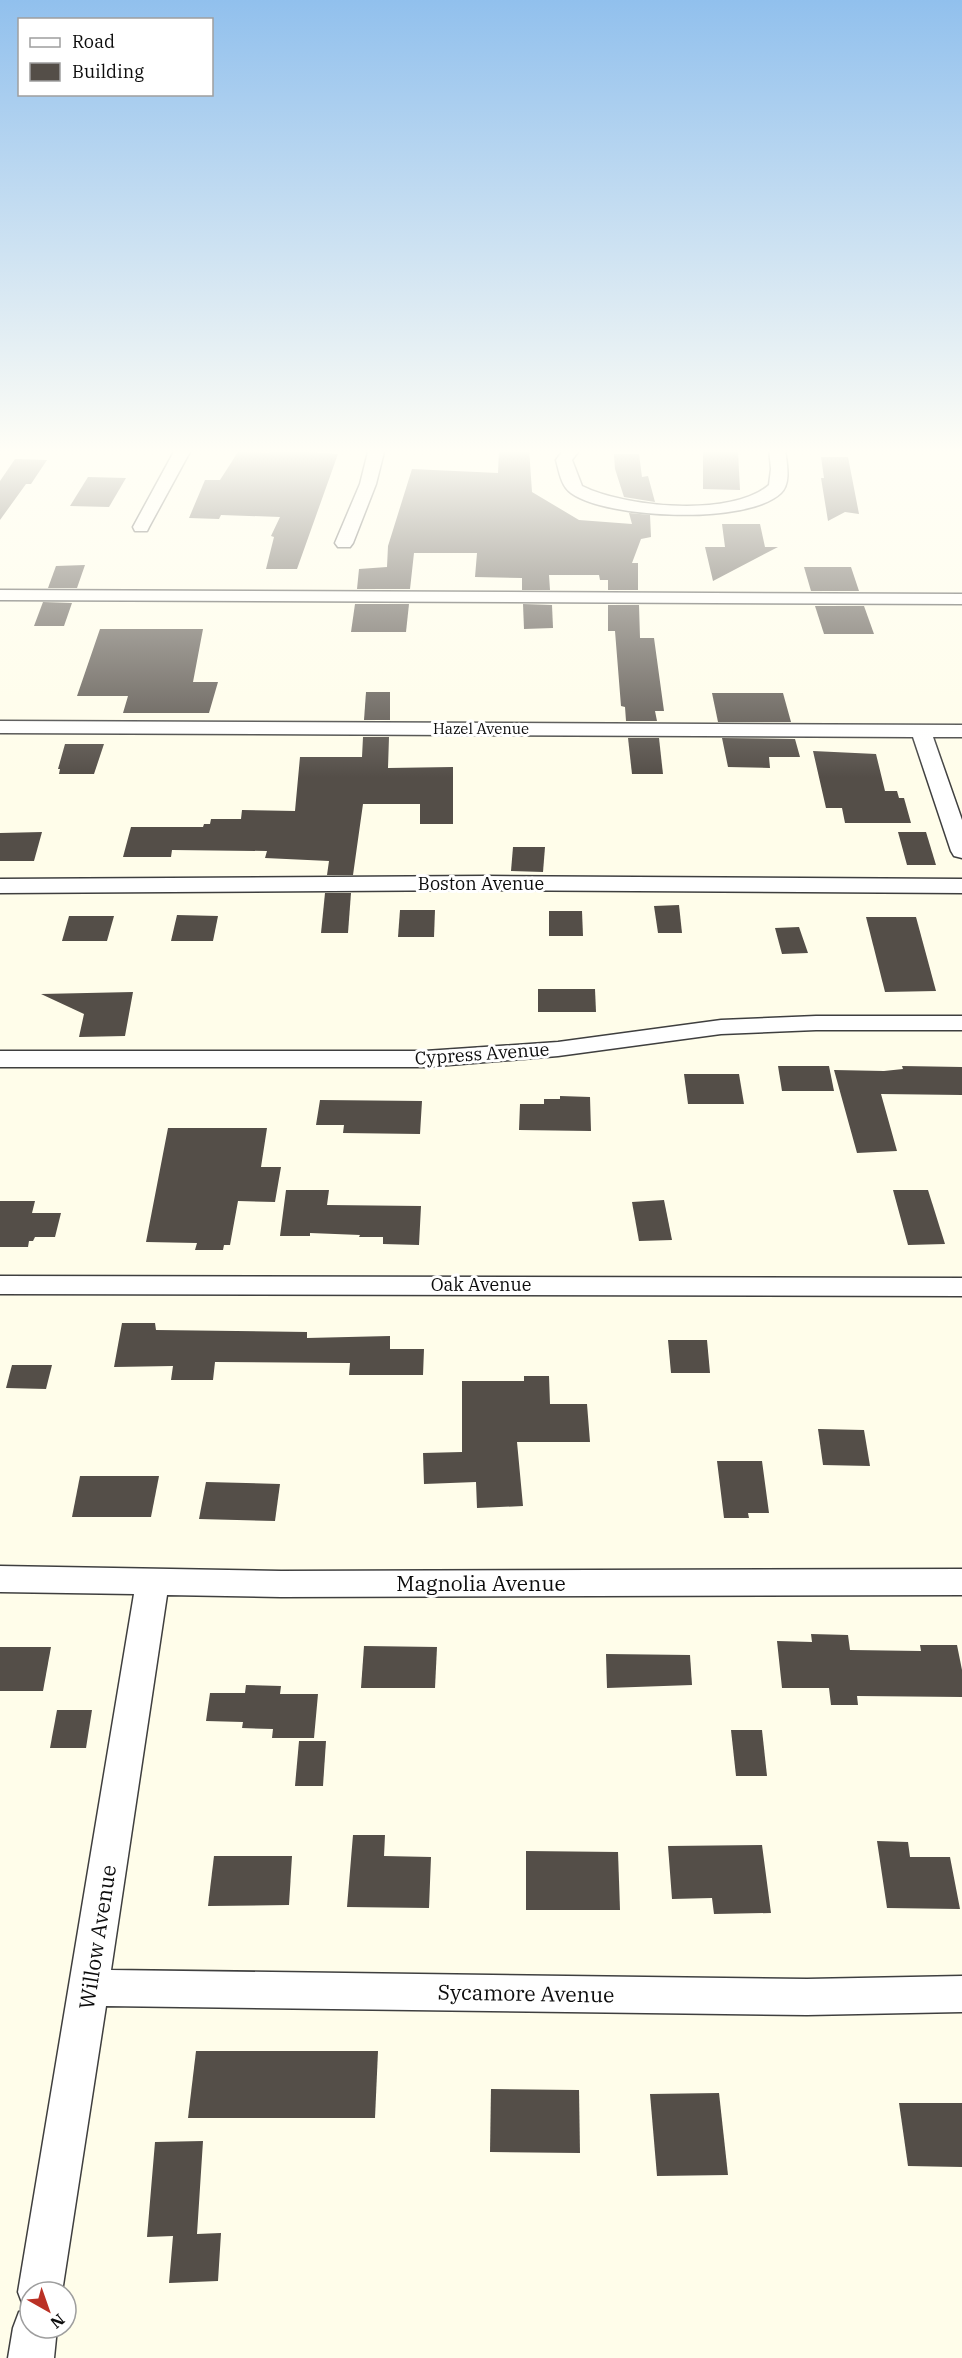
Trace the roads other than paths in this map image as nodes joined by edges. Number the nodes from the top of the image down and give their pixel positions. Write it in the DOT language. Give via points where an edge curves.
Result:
graph roads {
  1 [pos="0,595"];
  2 [pos="962,599"];
  3 [pos="0,727"];
  4 [pos="921,731"];
  5 [pos="962,731"];
  6 [pos="962,852"];
  7 [pos="0,886"];
  8 [pos="962,886"];
  9 [pos="962,1023"];
  10 [pos="0,1059"];
  11 [pos="0,1285"];
  12 [pos="962,1287"];
  13 [pos="0,1579"];
  14 [pos="152,1582"];
  15 [pos="962,1582"];
  16 [pos="90,1988"];
  17 [pos="962,1994"];
  18 [pos="42,2280"];
  19 [pos="33,2340"];
  20 [pos="31,2358"];
  1 -- 2 [label="street"];
  3 -- 4 [label="street, Hazel Avenue"];
  4 -- 5 [label="street, Hazel Avenue"];
  4 -- 6 [label="street"];
  7 -- 8 [label="street, Boston Avenue"];
  9 -- 10 [label="street, Cypress Avenue" via="731,1026 547,1050 425,1059"];
  11 -- 12 [label="street, Oak Avenue"];
  13 -- 14 [label="street, Magnolia Avenue"];
  14 -- 15 [label="street, Magnolia Avenue"];
  14 -- 16 [label="street, Willow Avenue"];
  16 -- 17 [label="street, Sycamore Avenue" via="807,1997"];
  16 -- 18 [label="street, Willow Avenue"];
  19 -- 20 [label="street"];
}
